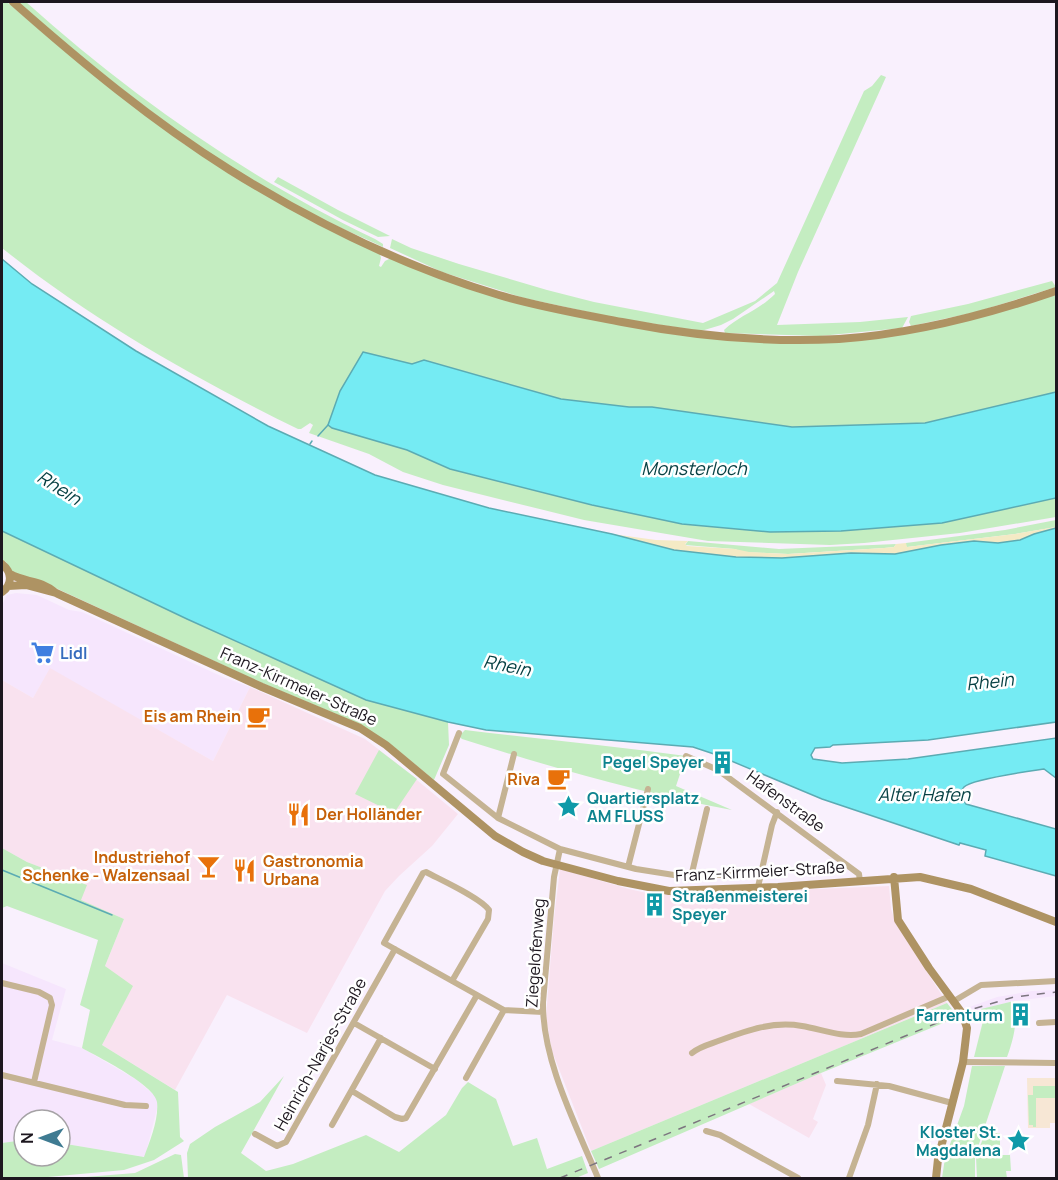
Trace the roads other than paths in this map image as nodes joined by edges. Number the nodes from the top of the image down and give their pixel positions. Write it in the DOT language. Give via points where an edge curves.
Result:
graph roads {
  1 [pos="13,2"];
  2 [pos="1056,291"];
  3 [pos="2,564"];
  4 [pos="10,574"];
  5 [pos="5,589"];
  6 [pos="56,593"];
  7 [pos="459,733"];
  8 [pos="514,754"];
  9 [pos="686,756"];
  10 [pos="444,774"];
  11 [pos="435,786"];
  12 [pos="648,789"];
  13 [pos="707,809"];
  14 [pos="777,812"];
  15 [pos="498,818"];
  16 [pos="560,849"];
  17 [pos="556,865"];
  18 [pos="628,867"];
  19 [pos="759,875"];
  20 [pos="691,876"];
  21 [pos="894,878"];
  22 [pos="860,880"];
  23 [pos="758,887"];
  24 [pos="1056,922"];
  25 [pos="395,949"];
  26 [pos="452,981"];
  27 [pos="1056,981"];
  28 [pos="2,983"];
  29 [pos="477,995"];
  30 [pos="952,998"];
  31 [pos="504,1010"];
  32 [pos="543,1012"];
  33 [pos="1056,1022"];
  34 [pos="354,1023"];
  35 [pos="1039,1023"];
  36 [pos="381,1038"];
  37 [pos="692,1053"];
  38 [pos="963,1062"];
  39 [pos="1056,1063"];
  40 [pos="435,1069"];
  41 [pos="2,1075"];
  42 [pos="466,1078"];
  43 [pos="837,1081"];
  44 [pos="34,1082"];
  45 [pos="878,1084"];
  46 [pos="352,1091"];
  47 [pos="952,1103"];
  48 [pos="146,1106"];
  49 [pos="332,1125"];
  50 [pos="706,1131"];
  51 [pos="255,1134"];
  52 [pos="598,1179"];
  53 [pos="798,1179"];
  54 [pos="849,1179"];
  55 [pos="936,1179"];
  1 -- 2 [label="street" via="163,124 261,189 386,252 499,295 561,311 704,336 796,340 904,331 986,313"];
  3 -- 4 [label="street"];
  4 -- 5 [label="street, Franz-Kirrmeier-Straße"];
  4 -- 6 [label="street, Franz-Kirrmeier-Straße" via="48,586"];
  5 -- 6 [label="street, Franz-Kirrmeier-Straße" via="26,585"];
  6 -- 11 [label="street, Franz-Kirrmeier-Straße" via="360,728 387,745"];
  7 -- 10 [label="street"];
  8 -- 15 [label="street"];
  9 -- 14 [label="street, Hafenstraße" via="718,770"];
  10 -- 11 [label="street"];
  10 -- 15 [label="street"];
  11 -- 17 [label="street, Franz-Kirrmeier-Straße" via="495,836"];
  12 -- 18 [label="street"];
  13 -- 20 [label="street"];
  14 -- 19 [label="street"];
  14 -- 22 [label="street, Hafenstraße" via="859,874"];
  15 -- 16 [label="street"];
  16 -- 17 [label="street, Ziegelofenweg"];
  16 -- 18 [label="street"];
  17 -- 23 [label="street, Franz-Kirrmeier-Straße" via="669,891"];
  17 -- 32 [label="street, Ziegelofenweg"];
  18 -- 20 [label="street"];
  19 -- 20 [label="street"];
  19 -- 23 [label="street"];
  21 -- 22 [label="street, Franz-Kirrmeier-Straße"];
  21 -- 24 [label="street" via="927,878 971,889"];
  21 -- 30 [label="street" via="898,920"];
  22 -- 23 [label="street, Franz-Kirrmeier-Straße"];
  25 -- 26 [label="street"];
  25 -- 26 [label="street" via="384,943 423,873 472,897 489,910 488,919"];
  25 -- 34 [label="street, Heinrich-Narjes-Straße"];
  26 -- 29 [label="street"];
  27 -- 30 [label="street" via="981,985"];
  28 -- 44 [label="street" via="50,998 52,1005"];
  29 -- 31 [label="street"];
  29 -- 40 [label="street"];
  30 -- 37 [label="street" via="861,1034 770,1025 746,1030"];
  30 -- 38 [label="street" via="968,1028"];
  31 -- 32 [label="street"];
  31 -- 42 [label="street"];
  32 -- 52 [label="street, Ziegelofenweg" via="553,1066"];
  33 -- 35 [label="street"];
  34 -- 36 [label="street"];
  34 -- 51 [label="street, Heinrich-Narjes-Straße" via="286,1142 277,1146"];
  36 -- 40 [label="street"];
  36 -- 46 [label="street"];
  38 -- 39 [label="street"];
  38 -- 47 [label="street"];
  40 -- 46 [label="street" via="408,1116 402,1119"];
  41 -- 44 [label="street"];
  43 -- 45 [label="street"];
  44 -- 48 [label="street" via="125,1106"];
  45 -- 47 [label="street"];
  45 -- 54 [label="street"];
  46 -- 49 [label="street"];
  47 -- 55 [label="street"];
  50 -- 53 [label="street"];
}
